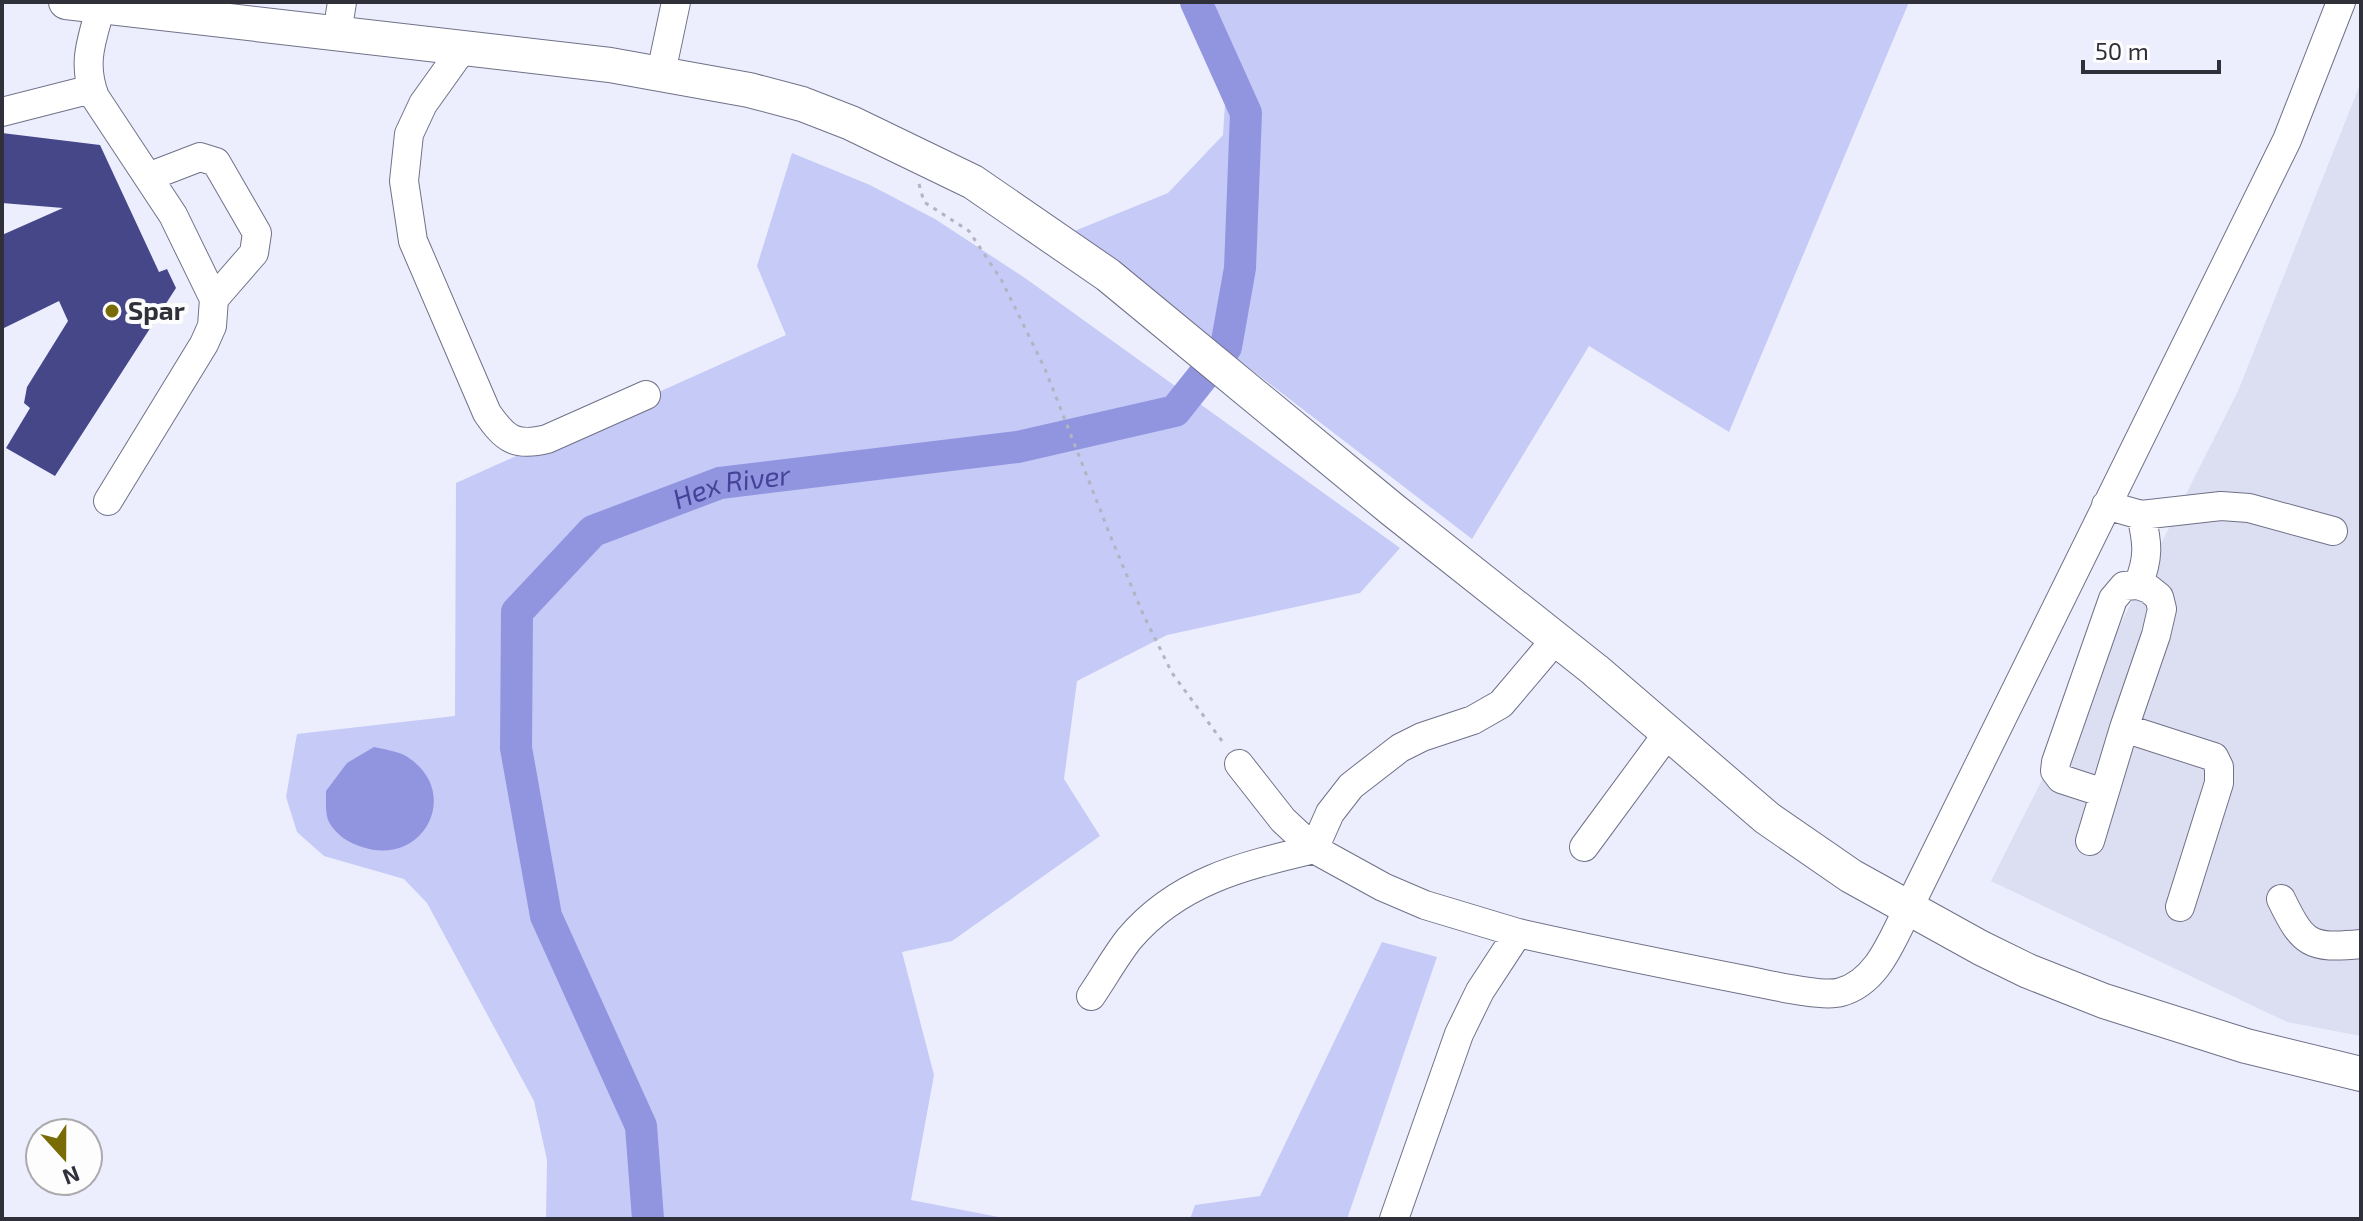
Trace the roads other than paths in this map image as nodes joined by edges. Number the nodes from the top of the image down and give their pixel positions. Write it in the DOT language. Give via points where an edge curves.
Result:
graph roads {
  1 [pos="66,2"];
  2 [pos="676,2"];
  3 [pos="2341,2"];
  4 [pos="101,4"];
  5 [pos="339,18"];
  6 [pos="463,48"];
  7 [pos="661,73"];
  8 [pos="92,89"];
  9 [pos="2,112"];
  10 [pos="148,177"];
  11 [pos="214,299"];
  12 [pos="646,395"];
  13 [pos="108,501"];
  14 [pos="2106,505"];
  15 [pos="2141,515"];
  16 [pos="2333,531"];
  17 [pos="2138,585"];
  18 [pos="1556,639"];
  19 [pos="2124,728"];
  20 [pos="1668,733"];
  21 [pos="1239,764"];
  22 [pos="2104,793"];
  23 [pos="2090,841"];
  24 [pos="1584,847"];
  25 [pos="1314,849"];
  26 [pos="2281,899"];
  27 [pos="2180,907"];
  28 [pos="1908,909"];
  29 [pos="1518,933"];
  30 [pos="2361,944"];
  31 [pos="1091,996"];
  32 [pos="2361,1074"];
  33 [pos="1394,1219"];
  1 -- 4 [label="main road"];
  2 -- 7 [label="street"];
  3 -- 14 [label="street" via="2287,140"];
  4 -- 5 [label="main road"];
  4 -- 8 [label="street" via="88,61"];
  5 -- 6 [label="main road"];
  6 -- 7 [label="main road"];
  6 -- 12 [label="street" via="423,104 409,134 404,181 413,241 487,413 500,432 530,444"];
  7 -- 18 [label="main road" via="802,104 973,182 1108,275"];
  8 -- 9 [label="street"];
  8 -- 10 [label="street"];
  10 -- 11 [label="street"];
  10 -- 11 [label="street" via="200,157 216,162 257,233 254,253"];
  11 -- 13 [label="street" via="204,344"];
  14 -- 15 [label="street"];
  14 -- 28 [label="street"];
  15 -- 16 [label="street" via="2249,508"];
  15 -- 17 [label="street" via="2148,547"];
  17 -- 19 [label="street" via="2159,597 2162,609"];
  17 -- 22 [label="street" via="2124,586 2113,599 2056,762 2061,779"];
  18 -- 20 [label="main road"];
  18 -- 25 [label="street" via="1501,704 1400,748 1351,786 1330,813"];
  19 -- 22 [label="street"];
  19 -- 27 [label="street" via="2214,757 2219,767 2219,783"];
  20 -- 24 [label="street"];
  20 -- 28 [label="main road" via="1778,825"];
  21 -- 25 [label="street" via="1283,820"];
  22 -- 23 [label="street"];
  25 -- 29 [label="street" via="1425,905"];
  25 -- 31 [label="street" via="1227,871 1193,887 1129,939"];
  26 -- 30 [label="street" via="2307,940 2329,946"];
  28 -- 29 [label="street" via="1875,970 1840,993 1801,991"];
  28 -- 32 [label="main road" via="2028,971 2104,1001 2246,1046"];
  29 -- 33 [label="street" via="1459,1034"];
}
